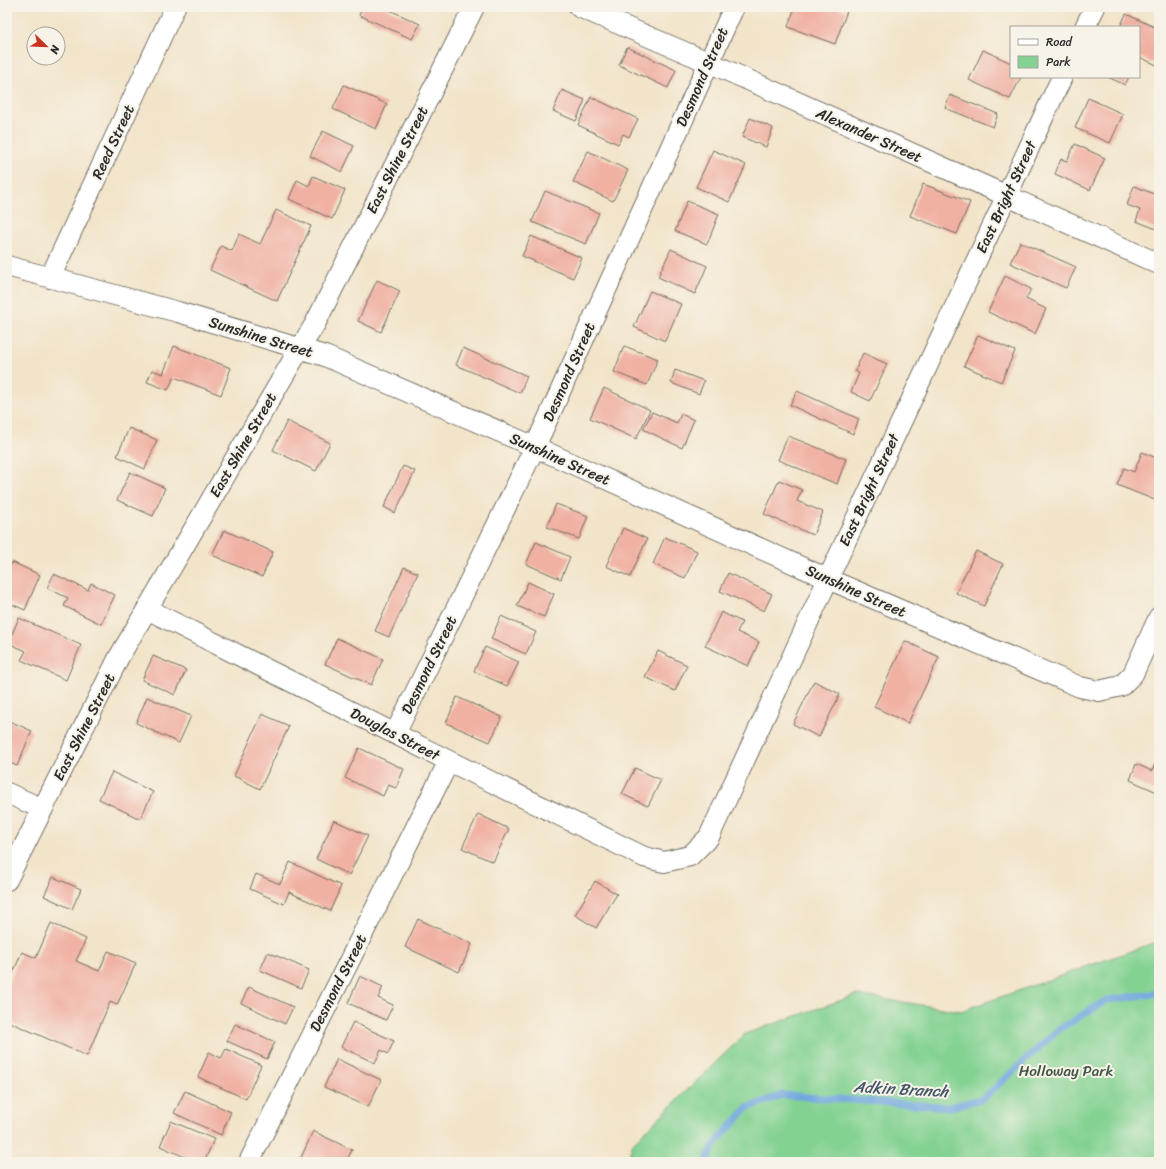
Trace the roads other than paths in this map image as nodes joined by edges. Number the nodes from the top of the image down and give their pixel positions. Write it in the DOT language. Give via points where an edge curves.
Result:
graph roads {
  1 [pos="175,7"];
  2 [pos="474,7"];
  3 [pos="579,7"];
  4 [pos="734,7"];
  5 [pos="1095,7"];
  6 [pos="1086,26"];
  7 [pos="708,62"];
  8 [pos="1062,78"];
  9 [pos="1006,196"];
  10 [pos="1159,264"];
  11 [pos="7,266"];
  12 [pos="50,278"];
  13 [pos="300,348"];
  14 [pos="535,448"];
  15 [pos="828,579"];
  16 [pos="147,609"];
  17 [pos="1159,617"];
  18 [pos="395,734"];
  19 [pos="449,762"];
  20 [pos="7,793"];
  21 [pos="43,809"];
  22 [pos="644,857"];
  23 [pos="7,880"];
  24 [pos="249,1162"];
  1 -- 12 [label="street, Reed Street"];
  2 -- 13 [label="street, East Shine Street" via="315,324"];
  3 -- 7 [label="street, Alexander Street"];
  4 -- 7 [label="street, Desmond Street"];
  5 -- 6 [label="street"];
  7 -- 9 [label="street, Alexander Street"];
  7 -- 14 [label="street, Desmond Street"];
  8 -- 9 [label="street, East Bright Street"];
  9 -- 10 [label="street, Alexander Street"];
  9 -- 15 [label="street, East Bright Street"];
  11 -- 12 [label="street, Sunshine Street"];
  12 -- 13 [label="street, Sunshine Street"];
  13 -- 14 [label="street, Sunshine Street" via="325,356"];
  13 -- 16 [label="street, East Shine Street"];
  14 -- 15 [label="street, Sunshine Street"];
  14 -- 18 [label="street, Desmond Street"];
  15 -- 17 [label="street, Sunshine Street" via="1080,687 1099,691 1121,686 1133,674"];
  15 -- 22 [label="street, East Bright Street" via="709,837 690,856 664,862"];
  16 -- 18 [label="street, Douglas Street"];
  16 -- 21 [label="street, East Shine Street" via="119,657"];
  18 -- 19 [label="street, Douglas Street"];
  19 -- 22 [label="street, Douglas Street"];
  19 -- 24 [label="street, Desmond Street"];
  20 -- 21 [label="street"];
  21 -- 23 [label="street, East Shine Street"];
}
